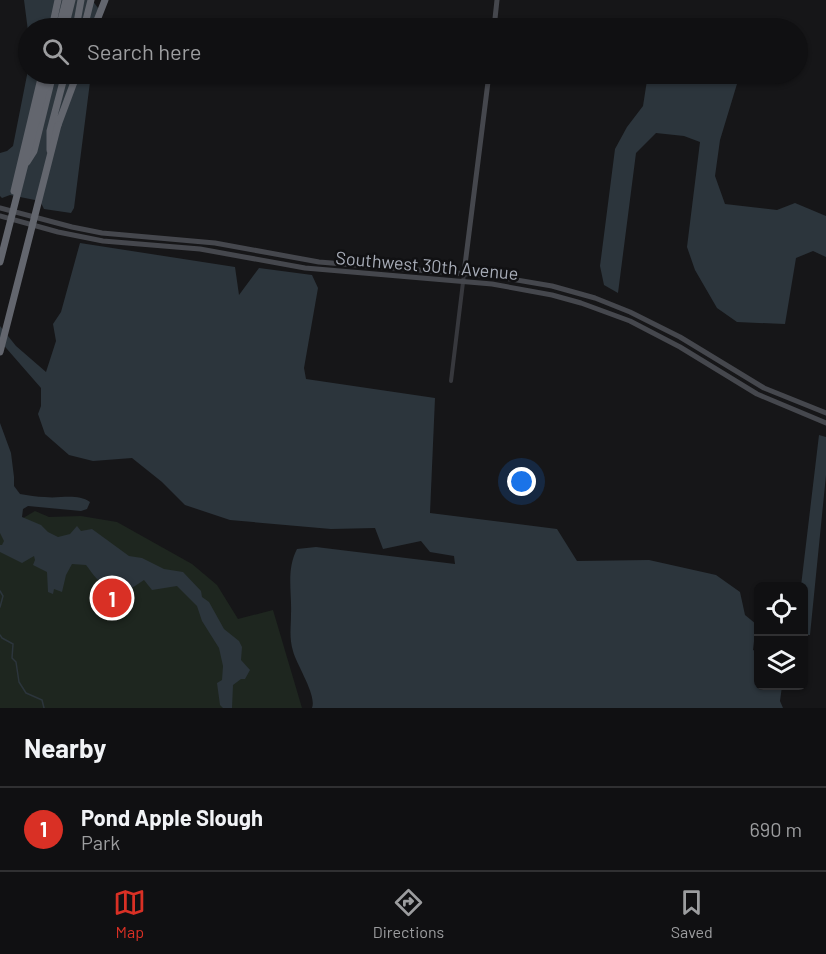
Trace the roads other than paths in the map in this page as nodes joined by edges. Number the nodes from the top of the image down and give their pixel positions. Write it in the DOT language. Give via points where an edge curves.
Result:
graph roads {
  1 [pos="58,0"];
  2 [pos="66,0"];
  3 [pos="72,0"];
  4 [pos="81,0"];
  5 [pos="87,0"];
  6 [pos="92,0"];
  7 [pos="105,0"];
  8 [pos="497,0"];
  9 [pos="54,18"];
  10 [pos="62,18"];
  11 [pos="68,18"];
  12 [pos="78,18"];
  13 [pos="80,18"];
  14 [pos="87,18"];
  15 [pos="98,18"];
  16 [pos="495,18"];
  17 [pos="40,84"];
  18 [pos="45,84"];
  19 [pos="51,84"];
  20 [pos="62,84"];
  21 [pos="69,84"];
  22 [pos="73,84"];
  23 [pos="488,84"];
  24 [pos="58,125"];
  25 [pos="50,155"];
  26 [pos="25,164"];
  27 [pos="0,208"];
  28 [pos="0,216"];
  29 [pos="0,256"];
  30 [pos="0,261"];
  31 [pos="346,264"];
  32 [pos="346,272"];
  33 [pos="464,273"];
  34 [pos="463,282"];
  35 [pos="0,352"];
  36 [pos="451,381"];
  37 [pos="826,413"];
  38 [pos="826,423"];
  1 -- 9 [label="highway"];
  2 -- 10 [label="highway"];
  3 -- 11 [label="highway"];
  4 -- 12 [label="highway"];
  5 -- 13 [label="highway"];
  6 -- 14 [label="highway"];
  7 -- 15 [label="highway"];
  8 -- 16 [label="main road"];
  17 -- 29 [label="highway, bridge"];
  18 -- 26 [label="highway, bridge"];
  19 -- 26 [label="highway" via="34,151"];
  20 -- 25 [label="highway, bridge" via="50,131"];
  21 -- 24 [label="highway"];
  22 -- 24 [label="highway"];
  23 -- 33 [label="main road"];
  24 -- 25 [label="highway, bridge"];
  25 -- 35 [label="highway, bridge"];
  26 -- 30 [label="highway, bridge"];
  27 -- 31 [label="main road, Southwest 30th Avenue" via="93,231 208,242 289,258"];
  28 -- 32 [label="main road, Southwest 30th Avenue" via="103,241 200,249"];
  31 -- 32 [label="main road"];
  31 -- 33 [label="main road, Southwest 30th Avenue"];
  32 -- 34 [label="main road, Southwest 30th Avenue"];
  33 -- 34 [label="street"];
  33 -- 37 [label="main road, Southwest 30th Avenue" via="538,282 609,303 680,337 764,388"];
  34 -- 36 [label="street"];
  34 -- 38 [label="main road, Southwest 30th Avenue" via="537,291 616,316 680,347 765,398"];
}
